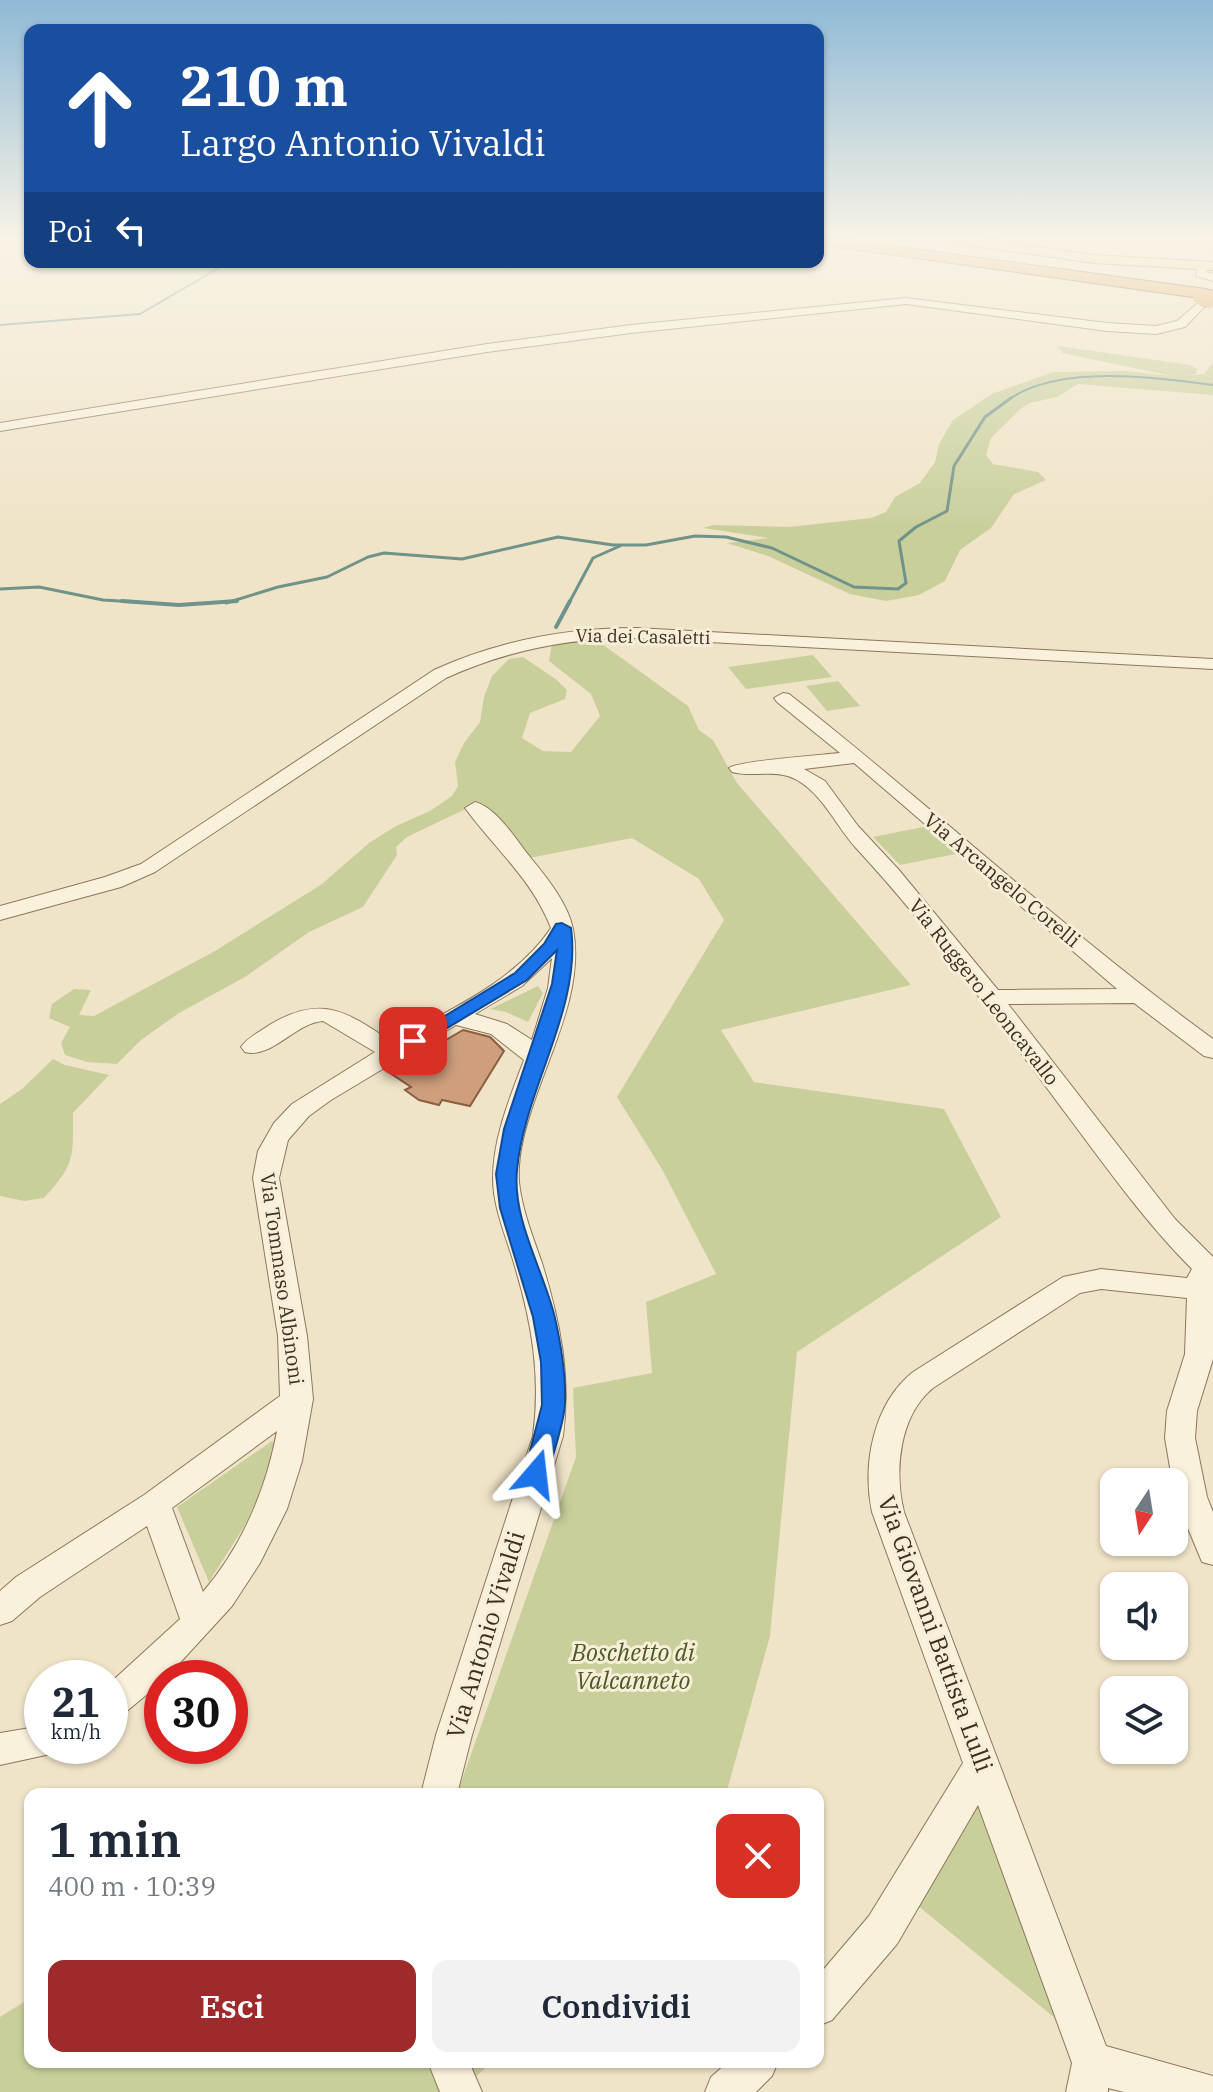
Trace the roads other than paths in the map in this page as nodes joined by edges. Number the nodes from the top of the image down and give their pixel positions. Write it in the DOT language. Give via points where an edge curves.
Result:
graph roads {
  1 [pos="596,334"];
  2 [pos="0,427"];
  3 [pos="1213,664"];
  4 [pos="783,698"];
  5 [pos="860,759"];
  6 [pos="777,767"];
  7 [pos="739,768"];
  8 [pos="475,808"];
  9 [pos="0,913"];
  10 [pos="562,928"];
  11 [pos="1139,996"];
  12 [pos="991,997"];
  13 [pos="454,1018"];
  14 [pos="253,1047"];
  15 [pos="1213,1051"];
  16 [pos="392,1053"];
  17 [pos="535,1057"];
  18 [pos="1205,1276"];
  19 [pos="1205,1367"];
  20 [pos="298,1399"];
  21 [pos="155,1504"];
  22 [pos="1213,1552"];
  23 [pos="0,1611"];
  24 [pos="197,1620"];
  25 [pos="128,1688"];
  26 [pos="24,1747"];
  27 [pos="0,1749"];
  28 [pos="982,1765"];
  29 [pos="441,1788"];
  30 [pos="824,1999"];
  31 [pos="451,2068"];
  32 [pos="752,2068"];
  33 [pos="1090,2078"];
  34 [pos="461,2092"];
  35 [pos="726,2092"];
  36 [pos="1201,2092"];
  1 -- 2 [label="street"];
  3 -- 9 [label="street, Via dei Casaletti" via="636,633 565,636 440,674 138,873"];
  4 -- 5 [label="street, Via Arcangelo Corelli"];
  5 -- 6 [label="street"];
  5 -- 11 [label="street, Via Arcangelo Corelli"];
  6 -- 7 [label="street, Via Ruggero Leoncavallo"];
  6 -- 12 [label="street, Via Ruggero Leoncavallo" via="818,785"];
  8 -- 10 [label="street" via="513,851"];
  10 -- 13 [label="street, Via Tommaso Albinoni" via="521,976"];
  10 -- 17 [label="street, Via Antonio Vivaldi" via="566,954 561,984"];
  11 -- 12 [label="street"];
  11 -- 15 [label="street, Via Arcangelo Corelli"];
  12 -- 18 [label="street, Via Ruggero Leoncavallo"];
  13 -- 16 [label="street, Via Tommaso Albinoni"];
  13 -- 17 [label="street" via="503,1029"];
  14 -- 16 [label="street" via="295,1018 318,1012 340,1019"];
  16 -- 20 [label="street, Via Tommaso Albinoni" via="301,1109 278,1135 268,1158 266,1185 291,1318"];
  17 -- 29 [label="street, Via Antonio Vivaldi" via="512,1134 506,1185 544,1317 553,1405"];
  18 -- 19 [label="street"];
  18 -- 28 [label="street, Via Giovanni Battista Lulli" via="1078,1282 923,1380 904,1398 885,1457 884,1499"];
  19 -- 22 [label="street" via="1182,1411 1180,1451 1194,1507"];
  20 -- 21 [label="street, Via Tommaso Albinoni"];
  20 -- 24 [label="street, Via Tommaso Albinoni" via="287,1465 271,1513 238,1571"];
  21 -- 23 [label="street, Via Tommaso Albinoni" via="36,1581"];
  21 -- 24 [label="street"];
  24 -- 25 [label="street, Via Tommaso Albinoni"];
  26 -- 27 [label="street"];
  28 -- 30 [label="street" via="883,1930"];
  28 -- 33 [label="street, Via Giovanni Battista Lulli"];
  31 -- 34 [label="street"];
  32 -- 35 [label="street"];
  33 -- 36 [label="street"];
}
